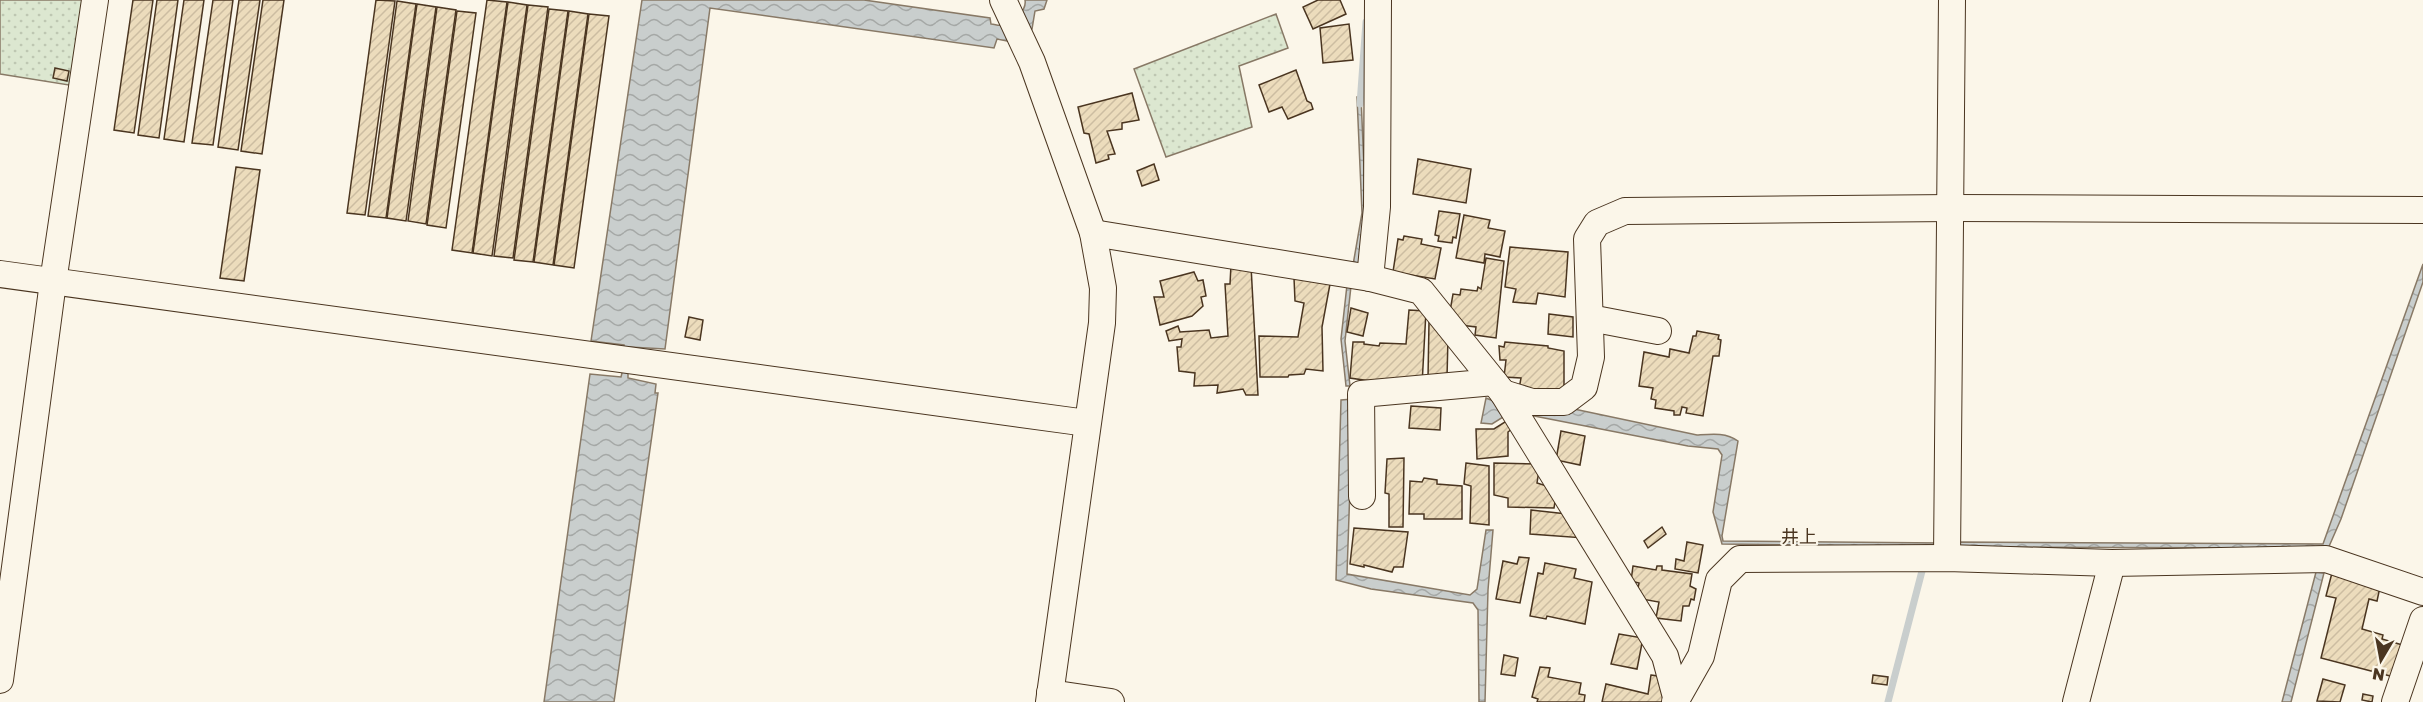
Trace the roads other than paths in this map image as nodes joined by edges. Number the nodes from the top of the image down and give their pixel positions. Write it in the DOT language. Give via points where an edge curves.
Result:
graph roads {
  1 [pos="95,0"];
  2 [pos="1378,0"];
  3 [pos="1952,0"];
  4 [pos="1002,2"];
  5 [pos="1952,208"];
  6 [pos="2423,210"];
  7 [pos="1093,233"];
  8 [pos="0,274"];
  9 [pos="1370,279"];
  10 [pos="54,282"];
  11 [pos="1590,318"];
  12 [pos="1658,331"];
  13 [pos="1498,387"];
  14 [pos="1087,423"];
  15 [pos="1362,496"];
  16 [pos="1947,558"];
  17 [pos="2112,563"];
  18 [pos="2423,592"];
  19 [pos="2423,620"];
  20 [pos="0,680"];
  21 [pos="1050,698"];
  22 [pos="1675,700"];
  23 [pos="1112,702"];
  24 [pos="2076,702"];
  25 [pos="2395,702"];
  1 -- 10 [label="street"];
  2 -- 9 [label="street" via="1377,207"];
  3 -- 5 [label="street"];
  4 -- 7 [label="street" via="1032,62"];
  5 -- 6 [label="street"];
  5 -- 11 [label="street" via="1625,211 1597,223 1587,239"];
  5 -- 16 [label="street"];
  7 -- 9 [label="street"];
  7 -- 14 [label="street" via="1103,288 1102,323"];
  8 -- 10 [label="street"];
  9 -- 13 [label="street" via="1421,291"];
  10 -- 14 [label="street"];
  10 -- 20 [label="street"];
  11 -- 12 [label="street"];
  11 -- 13 [label="street" via="1591,357 1584,387 1564,402 1532,402"];
  13 -- 15 [label="street" via="1361,394"];
  13 -- 22 [label="street" via="1665,656"];
  14 -- 21 [label="street"];
  16 -- 17 [label="street"];
  16 -- 22 [label="street" via="1740,559 1719,580 1701,656"];
  17 -- 18 [label="street" via="2325,559"];
  17 -- 24 [label="street"];
  19 -- 25 [label="street"];
  21 -- 23 [label="street"];
}
